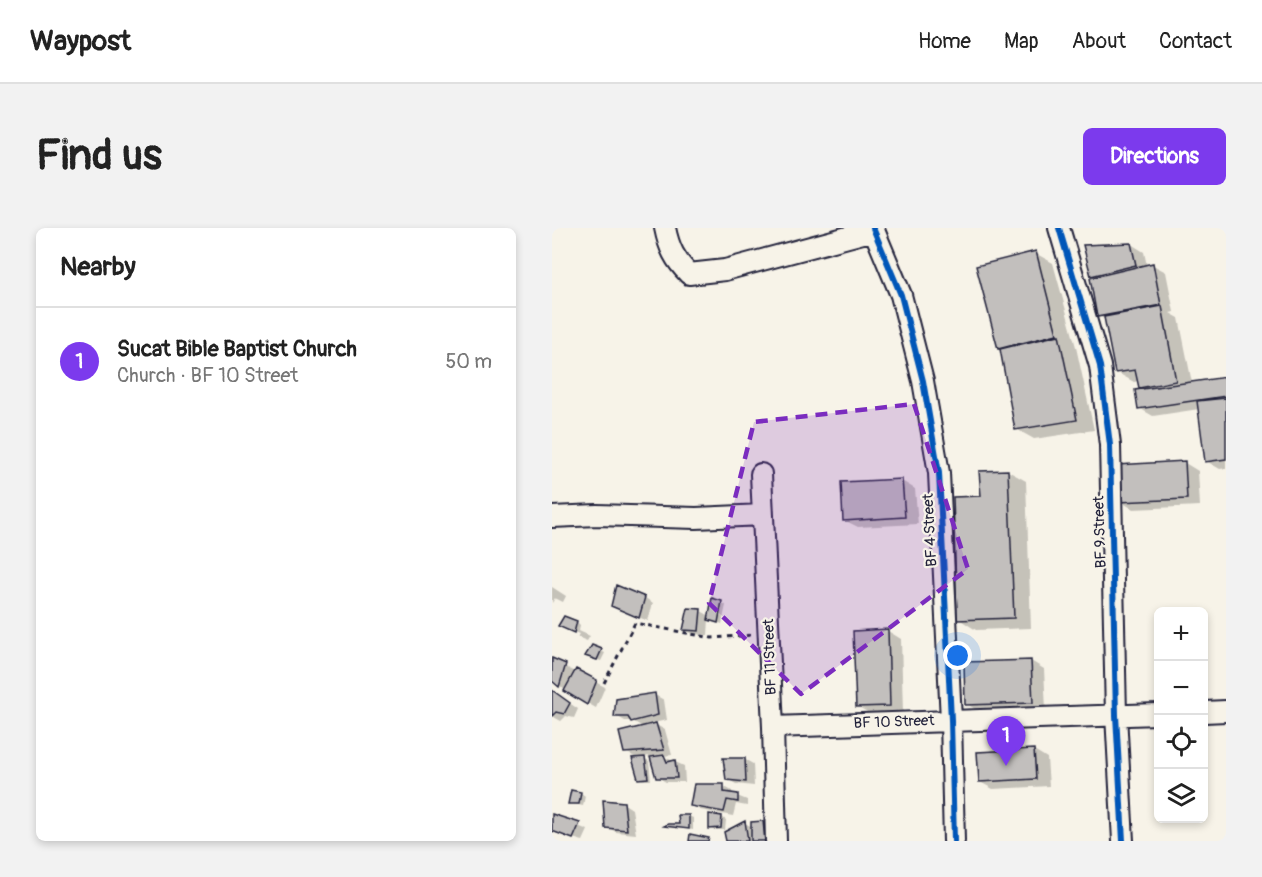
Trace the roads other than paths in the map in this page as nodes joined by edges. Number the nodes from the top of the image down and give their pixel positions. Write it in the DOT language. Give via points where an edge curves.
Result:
graph roads {
  1 [pos="665,228"];
  2 [pos="1059,228"];
  3 [pos="873,229"];
  4 [pos="761,474"];
  5 [pos="763,515"];
  6 [pos="552,517"];
  7 [pos="1226,711"];
  8 [pos="1208,712"];
  9 [pos="1154,714"];
  10 [pos="1116,715"];
  11 [pos="951,720"];
  12 [pos="773,728"];
  13 [pos="776,841"];
  14 [pos="954,841"];
  15 [pos="1123,841"];
  1 -- 3 [label="street" via="676,261 689,274 725,270"];
  2 -- 10 [label="street, BF 9 Street" via="1100,366 1110,445"];
  3 -- 11 [label="street, BF 4 Street" via="901,295 923,381 939,473"];
  4 -- 5 [label="street, BF 11 Street"];
  5 -- 6 [label="street"];
  5 -- 12 [label="street, BF 11 Street"];
  7 -- 8 [label="street"];
  9 -- 10 [label="street, BF 10 Street"];
  10 -- 11 [label="street, BF 10 Street"];
  10 -- 15 [label="street, BF 9 Street"];
  11 -- 12 [label="street, BF 10 Street"];
  11 -- 14 [label="street, BF 4 Street"];
  12 -- 13 [label="street, BF 11 Street"];
}
